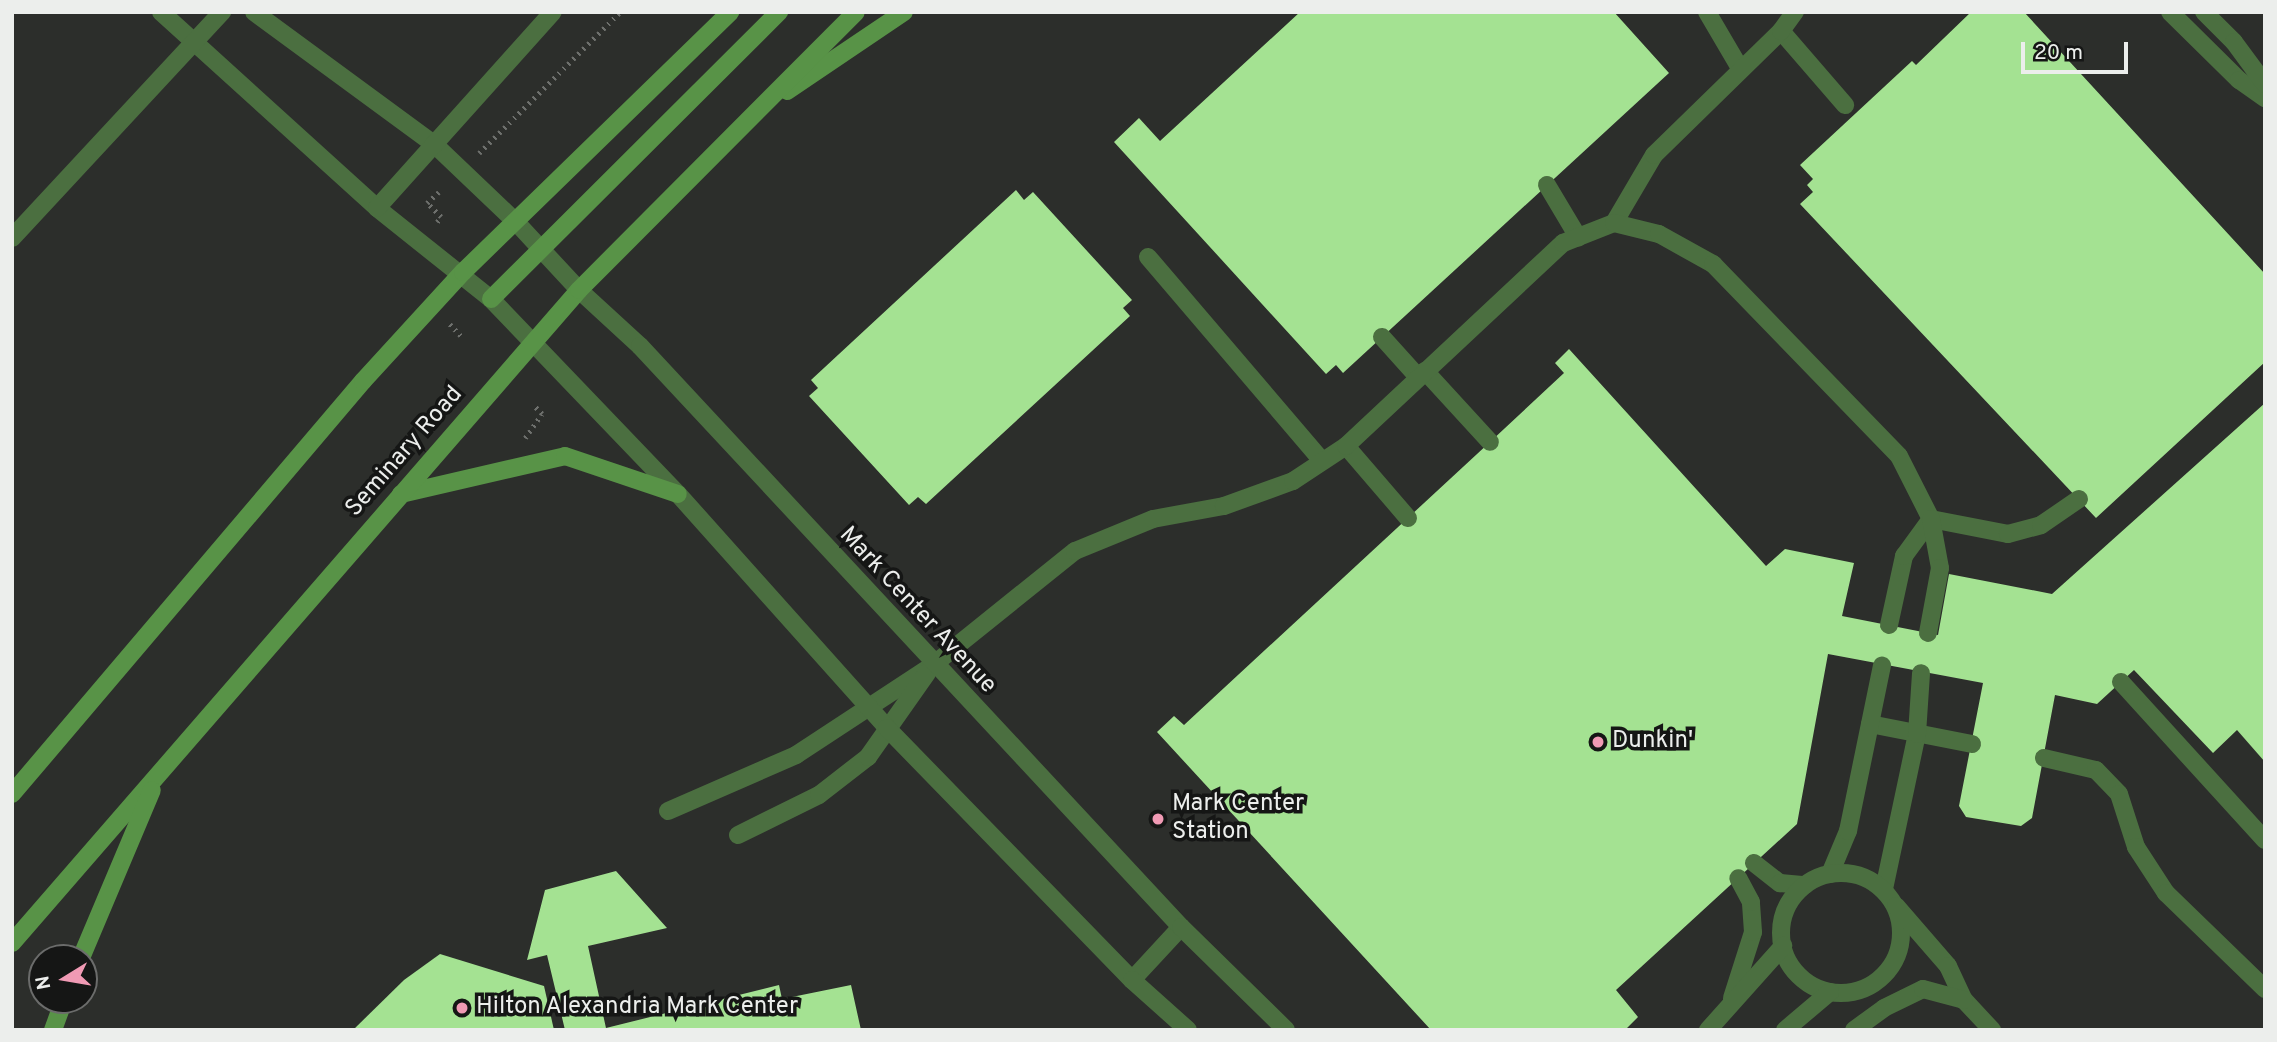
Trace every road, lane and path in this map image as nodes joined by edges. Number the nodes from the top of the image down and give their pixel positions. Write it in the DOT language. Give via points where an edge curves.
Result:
graph roads {
  1 [pos="161,12"];
  2 [pos="222,12"];
  3 [pos="254,12"];
  4 [pos="554,12"];
  5 [pos="620,12"];
  6 [pos="723,12"];
  7 [pos="730,12"];
  8 [pos="779,12"];
  9 [pos="856,12"];
  10 [pos="904,12"];
  11 [pos="1707,12"];
  12 [pos="1795,12"];
  13 [pos="2169,12"];
  14 [pos="2204,12"];
  15 [pos="1781,31"];
  16 [pos="702,36"];
  17 [pos="192,43"];
  18 [pos="1741,70"];
  19 [pos="2265,84"];
  20 [pos="2265,98"];
  21 [pos="1845,105"];
  22 [pos="750,117"];
  23 [pos="435,144"];
  24 [pos="464,169"];
  25 [pos="1547,185"];
  26 [pos="439,192"];
  27 [pos="377,208"];
  28 [pos="516,222"];
  29 [pos="1614,223"];
  30 [pos="429,230"];
  31 [pos="1578,237"];
  32 [pos="12,238"];
  33 [pos="542,250"];
  34 [pos="1148,257"];
  35 [pos="463,272"];
  36 [pos="579,290"];
  37 [pos="491,299"];
  38 [pos="450,324"];
  39 [pos="461,336"];
  40 [pos="1382,337"];
  41 [pos="531,342"];
  42 [pos="1421,374"];
  43 [pos="533,405"];
  44 [pos="1490,442"];
  45 [pos="526,445"];
  46 [pos="1346,446"];
  47 [pos="1322,461"];
  48 [pos="401,494"];
  49 [pos="678,494"];
  50 [pos="2079,499"];
  51 [pos="1408,518"];
  52 [pos="1931,519"];
  53 [pos="1889,625"];
  54 [pos="1928,633"];
  55 [pos="933,665"];
  56 [pos="1882,665"];
  57 [pos="1921,673"];
  58 [pos="2121,682"];
  59 [pos="868,707"];
  60 [pos="1870,724"];
  61 [pos="887,728"];
  62 [pos="1917,734"];
  63 [pos="1972,744"];
  64 [pos="55,745"];
  65 [pos="2043,758"];
  66 [pos="158,776"];
  67 [pos="12,783"];
  68 [pos="12,793"];
  69 [pos="668,811"];
  70 [pos="738,835"];
  71 [pos="2265,840"];
  72 [pos="1754,863"];
  73 [pos="1830,874"];
  74 [pos="1738,878"];
  75 [pos="1805,885"];
  76 [pos="1889,896"];
  77 [pos="1181,927"];
  78 [pos="12,943"];
  79 [pos="87,944"];
  80 [pos="1783,946"];
  81 [pos="1132,980"];
  82 [pos="2265,989"];
  83 [pos="1830,992"];
  84 [pos="1732,998"];
  85 [pos="1964,1000"];
  86 [pos="1188,1030"];
  87 [pos="1286,1030"];
  88 [pos="1708,1030"];
  89 [pos="1785,1030"];
  90 [pos="1854,1030"];
  91 [pos="1992,1030"];
  1 -- 17 [label="street"];
  2 -- 17 [label="street"];
  3 -- 23 [label="street, Mark Center Avenue"];
  4 -- 23 [label="street"];
  5 -- 24 [label="path"];
  6 -- 16 [label="main road"];
  7 -- 16 [label="main road"];
  8 -- 33 [label="main road"];
  9 -- 22 [label="main road, Seminary Road"];
  10 -- 22 [label="main road"];
  11 -- 18 [label="street"];
  12 -- 15 [label="street"];
  13 -- 20 [label="street" via="2239,80"];
  14 -- 19 [label="street" via="2234,41"];
  15 -- 18 [label="street"];
  15 -- 21 [label="street"];
  16 -- 28 [label="main road"];
  17 -- 27 [label="street"];
  17 -- 32 [label="street"];
  18 -- 29 [label="street" via="1654,155"];
  22 -- 36 [label="main road, Seminary Road"];
  23 -- 24 [label="street, Mark Center Avenue"];
  23 -- 27 [label="street"];
  24 -- 28 [label="street, Mark Center Avenue"];
  25 -- 31 [label="street"];
  26 -- 30 [label="path" via="427,204 441,217"];
  27 -- 35 [label="street"];
  28 -- 33 [label="street, Mark Center Avenue"];
  28 -- 35 [label="main road"];
  29 -- 31 [label="street"];
  29 -- 52 [label="street" via="1659,234 1713,264 1899,456"];
  31 -- 42 [label="street" via="1563,243"];
  33 -- 36 [label="street, Mark Center Avenue"];
  33 -- 37 [label="main road"];
  34 -- 47 [label="street"];
  35 -- 37 [label="street"];
  35 -- 64 [label="main road" via="363,381"];
  36 -- 41 [label="main road, Seminary Road"];
  36 -- 55 [label="street, Mark Center Avenue" via="640,346"];
  37 -- 41 [label="street"];
  38 -- 39 [label="path"];
  40 -- 42 [label="street"];
  41 -- 48 [label="main road, Seminary Road"];
  41 -- 49 [label="street"];
  42 -- 44 [label="street"];
  42 -- 46 [label="street"];
  43 -- 45 [label="path" via="542,414 524,433"];
  46 -- 47 [label="street"];
  46 -- 51 [label="street"];
  47 -- 55 [label="street" via="1293,481 1236,502 1153,519 1075,551"];
  48 -- 49 [label="main road" via="565,456"];
  48 -- 66 [label="main road, Seminary Road"];
  49 -- 59 [label="street"];
  50 -- 52 [label="street" via="2041,525 2008,534"];
  52 -- 53 [label="street" via="1903,556"];
  52 -- 54 [label="street" via="1940,568"];
  55 -- 59 [label="street"];
  55 -- 61 [label="street"];
  55 -- 77 [label="street, Mark Center Avenue"];
  56 -- 60 [label="street"];
  57 -- 62 [label="street"];
  58 -- 71 [label="street"];
  59 -- 61 [label="street"];
  59 -- 69 [label="street" via="796,755"];
  60 -- 62 [label="street"];
  60 -- 73 [label="street" via="1848,831"];
  61 -- 70 [label="street" via="868,757 818,795"];
  61 -- 81 [label="street"];
  62 -- 63 [label="street"];
  62 -- 76 [label="street"];
  64 -- 67 [label="main road"];
  64 -- 68 [label="main road"];
  65 -- 82 [label="street" via="2096,770 2119,794 2136,847 2166,893"];
  66 -- 78 [label="main road, Seminary Road"];
  66 -- 79 [label="main road"];
  72 -- 75 [label="street" via="1780,883"];
  73 -- 75 [label="street"];
  73 -- 76 [label="street" via="1854,873"];
  74 -- 84 [label="street" via="1751,902 1753,932"];
  75 -- 80 [label="street" via="1785,912"];
  76 -- 83 [label="street" via="1901,936 1890,968 1863,989"];
  76 -- 85 [label="street" via="1948,967"];
  77 -- 81 [label="street"];
  77 -- 87 [label="street, Mark Center Avenue"];
  80 -- 83 [label="street" via="1800,976"];
  80 -- 84 [label="street" via="1760,977"];
  81 -- 86 [label="street"];
  83 -- 89 [label="street"];
  84 -- 88 [label="street"];
  85 -- 90 [label="street" via="1923,989 1884,1008"];
  85 -- 91 [label="street"];
}
